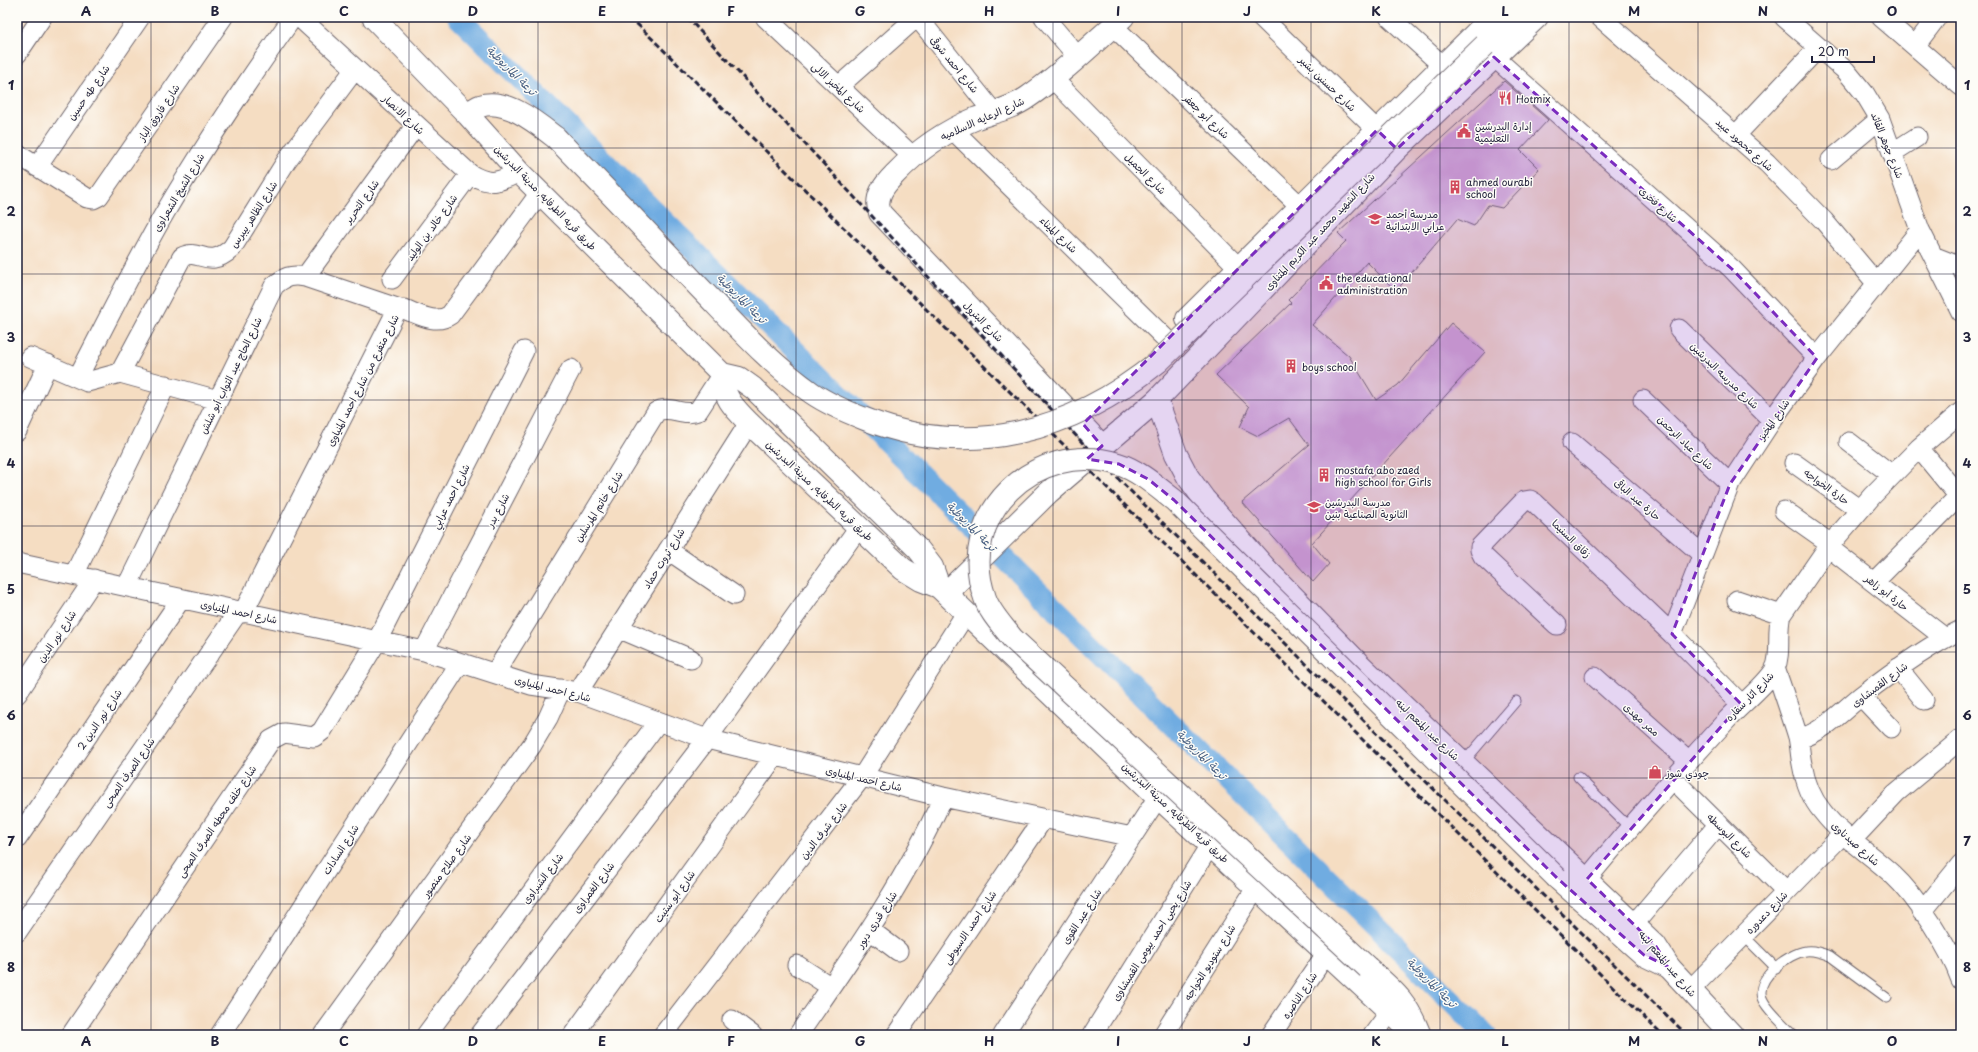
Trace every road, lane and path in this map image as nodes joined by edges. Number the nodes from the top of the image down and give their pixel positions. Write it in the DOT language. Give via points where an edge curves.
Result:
graph roads {
  1 [pos="42,17"];
  2 [pos="140,17"];
  3 [pos="223,17"];
  4 [pos="293,17"];
  5 [pos="299,17"];
  6 [pos="373,17"];
  7 [pos="1044,17"];
  8 [pos="1261,17"];
  9 [pos="1389,17"];
  10 [pos="1492,17"];
  11 [pos="1515,17"];
  12 [pos="1537,17"];
  13 [pos="1600,17"];
  14 [pos="1784,17"];
  15 [pos="1881,17"];
  16 [pos="1937,17"];
  17 [pos="915,18"];
  18 [pos="770,19"];
  19 [pos="1118,21"];
  20 [pos="1915,46"];
  21 [pos="1819,47"];
  22 [pos="1490,51"];
  23 [pos="17,54"];
  24 [pos="1078,57"];
  25 [pos="1443,66"];
  26 [pos="355,69"];
  27 [pos="1053,79"];
  28 [pos="839,86"];
  29 [pos="1961,86"];
  30 [pos="994,112"];
  31 [pos="468,115"];
  32 [pos="1880,119"];
  33 [pos="416,125"];
  34 [pos="952,129"];
  35 [pos="1377,130"];
  36 [pos="1736,135"];
  37 [pos="1917,137"];
  38 [pos="1397,149"];
  39 [pos="1892,153"];
  40 [pos="912,156"];
  41 [pos="1831,160"];
  42 [pos="23,162"];
  43 [pos="519,172"];
  44 [pos="470,174"];
  45 [pos="880,191"];
  46 [pos="540,193"];
  47 [pos="1300,206"];
  48 [pos="1920,230"];
  49 [pos="1933,256"];
  50 [pos="1961,267"];
  51 [pos="1239,268"];
  52 [pos="305,277"];
  53 [pos="392,279"];
  54 [pos="1877,284"];
  55 [pos="400,309"];
  56 [pos="1961,312"];
  57 [pos="1678,329"];
  58 [pos="1167,340"];
  59 [pos="524,351"];
  60 [pos="30,357"];
  61 [pos="1817,358"];
  62 [pos="48,364"];
  63 [pos="571,369"];
  64 [pos="120,373"];
  65 [pos="722,374"];
  66 [pos="78,377"];
  67 [pos="166,385"];
  68 [pos="218,400"];
  69 [pos="1157,400"];
  70 [pos="1643,400"];
  71 [pos="1961,412"];
  72 [pos="1772,420"];
  73 [pos="749,423"];
  74 [pos="1082,424"];
  75 [pos="17,432"];
  76 [pos="1849,442"];
  77 [pos="1572,443"];
  78 [pos="1102,446"];
  79 [pos="1919,448"];
  80 [pos="1794,463"];
  81 [pos="1892,475"];
  82 [pos="1730,484"];
  83 [pos="1960,497"];
  84 [pos="1860,510"];
  85 [pos="1784,511"];
  86 [pos="858,527"];
  87 [pos="1830,546"];
  88 [pos="668,550"];
  89 [pos="1703,555"];
  90 [pos="17,563"];
  91 [pos="74,574"];
  92 [pos="94,579"];
  93 [pos="1874,582"];
  94 [pos="127,586"];
  95 [pos="943,590"];
  96 [pos="734,594"];
  97 [pos="181,599"];
  98 [pos="1737,600"];
  99 [pos="241,612"];
  100 [pos="966,613"];
  101 [pos="1781,615"];
  102 [pos="1557,625"];
  103 [pos="618,628"];
  104 [pos="1672,634"];
  105 [pos="1953,634"];
  106 [pos="377,641"];
  107 [pos="424,651"];
  108 [pos="691,659"];
  109 [pos="460,663"];
  110 [pos="1775,668"];
  111 [pos="1898,668"];
  112 [pos="495,673"];
  113 [pos="1595,677"];
  114 [pos="569,691"];
  115 [pos="17,694"];
  116 [pos="1861,696"];
  117 [pos="1924,700"];
  118 [pos="1516,701"];
  119 [pos="1741,704"];
  120 [pos="658,722"];
  121 [pos="1891,728"];
  122 [pos="707,739"];
  123 [pos="1798,739"];
  124 [pos="1961,739"];
  125 [pos="774,757"];
  126 [pos="1689,761"];
  127 [pos="1463,763"];
  128 [pos="862,777"];
  129 [pos="1578,777"];
  130 [pos="1673,779"];
  131 [pos="943,797"];
  132 [pos="1158,797"];
  133 [pos="1043,819"];
  134 [pos="1719,824"];
  135 [pos="1629,827"];
  136 [pos="1132,837"];
  137 [pos="1847,837"];
  138 [pos="17,839"];
  139 [pos="1210,845"];
  140 [pos="1961,864"];
  141 [pos="1587,879"];
  142 [pos="1256,888"];
  143 [pos="1786,891"];
  144 [pos="1922,912"];
  145 [pos="1634,924"];
  146 [pos="870,930"];
  147 [pos="17,932"];
  148 [pos="1743,935"];
  149 [pos="898,951"];
  150 [pos="1326,954"];
  151 [pos="1957,960"];
  152 [pos="797,965"];
  153 [pos="1669,967"];
  154 [pos="1776,968"];
  155 [pos="1961,980"];
  156 [pos="831,987"];
  157 [pos="1690,990"];
  158 [pos="1887,998"];
  159 [pos="1390,1012"];
  160 [pos="732,1020"];
  161 [pos="71,1035"];
  162 [pos="220,1035"];
  163 [pos="323,1035"];
  164 [pos="426,1035"];
  165 [pos="480,1035"];
  166 [pos="573,1035"];
  167 [pos="663,1035"];
  168 [pos="752,1035"];
  169 [pos="798,1035"];
  170 [pos="896,1035"];
  171 [pos="1003,1035"];
  172 [pos="1092,1035"];
  173 [pos="1163,1035"];
  174 [pos="1271,1035"];
  175 [pos="1373,1035"];
  176 [pos="1415,1035"];
  177 [pos="1420,1035"];
  178 [pos="1732,1035"];
  179 [pos="1794,1035"];
  1 -- 23 [label="street"];
  2 -- 42 [label="street, شارع طه حسين"];
  3 -- 42 [label="street, شارع فاروق الباز" via="99,196 87,198"];
  4 -- 66 [label="street, شارع الشيخ الشعراوى" via="233,104 167,210"];
  5 -- 26 [label="street, شارع الانصار"];
  6 -- 31 [label="main road, طريق قريه الطرفايه, مدينة البدرشين"];
  7 -- 24 [label="street"];
  8 -- 35 [label="street, شارع حسنين بشير"];
  9 -- 25 [label="street"];
  10 -- 25 [label="main road"];
  11 -- 22 [label="main road"];
  12 -- 22 [label="main road, شارع الشهيد محمد عبد الكريم المتناوى"];
  13 -- 36 [label="street, شارع محمود عبيد"];
  14 -- 21 [label="street, شارع جوهر القائد"];
  15 -- 20 [label="street"];
  16 -- 20 [label="street"];
  17 -- 28 [label="street"];
  17 -- 30 [label="street, شارع احمد شوقى"];
  18 -- 28 [label="street, شارع المخبز الالى"];
  19 -- 24 [label="main road, شارع الرعايه الاسلاميه"];
  19 -- 47 [label="street, شارع أبو جعفر"];
  20 -- 29 [label="street"];
  21 -- 32 [label="street, شارع جوهر القائد" via="1846,71"];
  21 -- 36 [label="street"];
  22 -- 31 [label="main road, bridge" via="1158,362 1132,383 1069,418 1039,428 1004,435 962,438 916,435 870,421 813,394 775,364 742,332 556,138 530,118 497,105 480,106"];
  22 -- 38 [label="main road, شارع الشهيد محمد عبد الكريم المتناوى"];
  22 -- 61 [label="street, شارع فخرى" via="1732,269"];
  24 -- 27 [label="main road, شارع الرعايه الاسلاميه"];
  25 -- 35 [label="main road"];
  26 -- 33 [label="street, شارع الانصار"];
  26 -- 64 [label="street, شارع الظاهر بيبرس" via="287,160 232,248 219,258 191,255 182,257"];
  27 -- 30 [label="main road, شارع الرعايه الاسلاميه" via="1027,98"];
  27 -- 51 [label="street, شارع الجميل"];
  28 -- 40 [label="street, شارع المخبز الالى"];
  30 -- 34 [label="main road, شارع الرعايه الاسلاميه"];
  31 -- 43 [label="main road, طريق قريه الطرفايه, مدينة البدرشين"];
  32 -- 39 [label="street, شارع جوهر القائد"];
  32 -- 41 [label="street"];
  33 -- 44 [label="street, شارع الانصار"];
  33 -- 52 [label="street, شارع التحرير"];
  34 -- 40 [label="main road, شارع الرعايه الاسلاميه" via="932,140"];
  34 -- 58 [label="street, شارع الميناء"];
  35 -- 38 [label="street, شارع حسنين بشير"];
  35 -- 47 [label="main road"];
  36 -- 54 [label="street, شارع محمود عبيد" via="1796,191"];
  37 -- 39 [label="street"];
  38 -- 69 [label="main road, شارع الشهيد محمد عبد الكريم المتناوى"];
  39 -- 48 [label="street, شارع جوهر القائد"];
  40 -- 45 [label="main road, شارع الرعايه الاسلاميه"];
  43 -- 44 [label="street, شارع الانصار" via="503,181 488,182"];
  43 -- 46 [label="main road, طريق قريه الطرفايه, مدينة البدرشين"];
  44 -- 53 [label="street, شارع خالد بن الوليد"];
  45 -- 74 [label="main road, شارع البترول" via="877,206 880,213"];
  46 -- 55 [label="street, شارع متفرع من شارع احمد المنياوى" via="450,315 435,320"];
  46 -- 65 [label="main road, طريق قريه الطرفايه, مدينة البدرشين"];
  47 -- 51 [label="main road"];
  48 -- 49 [label="street, شارع جوهر القائد"];
  48 -- 54 [label="street, شارع المخبز"];
  49 -- 50 [label="street"];
  49 -- 56 [label="street, شارع جوهر القائد"];
  51 -- 58 [label="main road"];
  52 -- 55 [label="street, شارع الحاج عبد التواب أبو شلش"];
  52 -- 68 [label="street, شارع الحاج عبد التواب أبو شلش" via="294,275 283,278 274,286"];
  54 -- 61 [label="street, شارع المخبز"];
  55 -- 99 [label="street, شارع متفرع من شارع احمد المنياوى" via="394,316"];
  57 -- 72 [label="street, شارع مدرسه البدرشين"];
  58 -- 74 [label="main road"];
  59 -- 106 [label="street, شارع احمد عرابي"];
  60 -- 62 [label="street"];
  61 -- 72 [label="street, شارع المخبز"];
  62 -- 66 [label="street"];
  62 -- 75 [label="street"];
  63 -- 107 [label="street, شارع بدر"];
  64 -- 66 [label="street" via="87,382"];
  64 -- 67 [label="street"];
  65 -- 73 [label="main road, طريق قريه الطرفايه, مدينة البدرشين" via="723,388 728,400"];
  65 -- 95 [label="main road, طريق قريه الطرفايه, مدينة البدرشين" via="739,378 759,393 919,550 932,567"];
  65 -- 112 [label="street, شارع خاتم المرسلين" via="698,411 687,413 666,408 656,412"];
  67 -- 68 [label="street"];
  67 -- 91 [label="street"];
  68 -- 94 [label="street, شارع الحاج عبد التواب أبو شلش"];
  69 -- 78 [label="main road, شارع الشهيد محمد عبد الكريم المتناوى"];
  69 -- 127 [label="main road, شارع عبد المنعم لبنه" via="1176,454 1204,499 1269,572"];
  70 -- 82 [label="street, شارع عباد الرحمن"];
  71 -- 79 [label="street, شارع اثار سقاره"];
  72 -- 82 [label="street, شارع المخبز"];
  73 -- 86 [label="main road, طريق قريه الطرفايه, مدينة البدرشين"];
  73 -- 88 [label="street, شارع ثروت حماد"];
  74 -- 78 [label="main road, شارع البترول"];
  76 -- 81 [label="street"];
  77 -- 89 [label="street, حارة عبد الباقى"];
  78 -- 95 [label="main road, شارع الشهيد محمد عبد الكريم المتناوى" via="1049,492 973,566"];
  79 -- 81 [label="street, شارع اثار سقاره"];
  79 -- 83 [label="street"];
  80 -- 84 [label="street, حارة الخواجه"];
  81 -- 84 [label="street, شارع اثار سقاره"];
  82 -- 89 [label="street, شارع المخبز"];
  83 -- 93 [label="street"];
  84 -- 87 [label="street, شارع اثار سقاره"];
  85 -- 87 [label="street, حارة أبو زاهر"];
  86 -- 95 [label="main road, طريق قريه الطرفايه, مدينة البدرشين" via="907,572"];
  86 -- 122 [label="street, شارع الغمراوى"];
  87 -- 93 [label="street, حارة أبو زاهر"];
  87 -- 101 [label="street, شارع اثار سقاره"];
  88 -- 96 [label="street"];
  88 -- 103 [label="street, شارع ثروت حماد"];
  89 -- 104 [label="street, شارع المخبز"];
  90 -- 91 [label="street, شارع احمد المنياوى"];
  91 -- 92 [label="street, شارع احمد المنياوى"];
  92 -- 94 [label="street, شارع احمد المنياوى"];
  92 -- 115 [label="street, شارع نور الدين"];
  93 -- 105 [label="street, حارة أبو زاهر"];
  94 -- 97 [label="street, شارع احمد المنياوى"];
  95 -- 100 [label="main road, طريق قريه الطرفايه, مدينة البدرشين"];
  97 -- 99 [label="street, شارع احمد المنياوى"];
  97 -- 138 [label="street, شارع نور الدين 2"];
  98 -- 101 [label="street"];
  99 -- 106 [label="street, شارع احمد المنياوى"];
  99 -- 147 [label="street, شارع الصرف الصحى"];
  100 -- 128 [label="street, شارع شرف الدين"];
  100 -- 132 [label="main road, طريق قريه الطرفايه, مدينة البدرشين"];
  101 -- 110 [label="street, شارع اثار سقاره"];
  102 -- 104 [label="street, زقاق السنيما" via="1483,556 1480,550 1480,547 1524,501 1530,500 1535,503"];
  103 -- 108 [label="street"];
  103 -- 114 [label="street, شارع ثروت حماد"];
  104 -- 119 [label="street, زقاق السنيما"];
  105 -- 111 [label="street, شارع القمبشاوى"];
  106 -- 107 [label="street, شارع احمد المنياوى"];
  106 -- 161 [label="street, شارع خلف محطه الصرف الصحى" via="319,735 309,737 284,733 271,740"];
  107 -- 109 [label="street, شارع احمد المنياوى"];
  109 -- 112 [label="street, شارع احمد المنياوى"];
  109 -- 162 [label="street, شارع السادات"];
  110 -- 119 [label="street, شارع اثار سقاره" via="1771,676"];
  110 -- 123 [label="street, شارع صيدناوى"];
  111 -- 116 [label="street, شارع القمبشاوى"];
  111 -- 117 [label="street"];
  112 -- 114 [label="street, شارع احمد المنياوى" via="531,685"];
  113 -- 126 [label="street, ممر مهدى"];
  114 -- 120 [label="street, شارع احمد المنياوى"];
  114 -- 163 [label="street, شارع صلاح منصور"];
  116 -- 121 [label="street"];
  116 -- 123 [label="street, شارع القمبشاوى" via="1816,732"];
  118 -- 127 [label="lane"];
  119 -- 126 [label="street, شارع اثار سقاره"];
  120 -- 122 [label="street, شارع احمد المنياوى"];
  120 -- 164 [label="street, شارع الشبراوى"];
  122 -- 125 [label="street, شارع احمد المنياوى"];
  122 -- 165 [label="street, شارع الغمراوى"];
  123 -- 137 [label="street, شارع صيدناوى" via="1809,790 1822,811"];
  124 -- 137 [label="street, شارع دعدوره"];
  125 -- 128 [label="street, شارع احمد المنياوى"];
  125 -- 166 [label="street, شارع أبو ستيت"];
  126 -- 130 [label="street, شارع اثار سقاره"];
  127 -- 141 [label="main road, شارع عبد المنعم لبنه"];
  128 -- 131 [label="street, شارع احمد المنياوى"];
  128 -- 167 [label="street, شارع شرف الدين"];
  129 -- 135 [label="lane"];
  130 -- 134 [label="street, شارع البوسطه"];
  130 -- 135 [label="street, شارع اثار سقاره"];
  131 -- 133 [label="street, شارع احمد المنياوى"];
  131 -- 146 [label="street, شارع قدرى دبور" via="914,857"];
  132 -- 136 [label="street, شارع عبد القوى"];
  132 -- 139 [label="main road, طريق قريه الطرفايه, مدينة البدرشين"];
  133 -- 136 [label="street, شارع احمد المنياوى"];
  133 -- 170 [label="street, شارع احمد الاسيوطى"];
  134 -- 143 [label="street, شارع البوسطه"];
  134 -- 145 [label="street"];
  135 -- 141 [label="street, شارع اثار سقاره"];
  136 -- 171 [label="street, شارع عبد القوى"];
  137 -- 143 [label="street, شارع دعدوره"];
  137 -- 144 [label="street, شارع صيدناوى" via="1893,876"];
  139 -- 142 [label="main road, طريق قريه الطرفايه, مدينة البدرشين"];
  139 -- 172 [label="street, شارع يحيى احمد بيومى القمبشاوى"];
  140 -- 144 [label="street"];
  141 -- 145 [label="main road, شارع عبد المنعم لبنه"];
  142 -- 150 [label="main road, طريق قريه الطرفايه, مدينة البدرشين"];
  142 -- 173 [label="street, شارع ستوديو الخواجه"];
  143 -- 148 [label="street, شارع دعدوره"];
  144 -- 151 [label="street, شارع صيدناوى"];
  145 -- 153 [label="main road, شارع عبد المنعم لبنه" via="1656,945"];
  146 -- 149 [label="street"];
  146 -- 156 [label="street, شارع قدرى دبور"];
  148 -- 154 [label="lane"];
  148 -- 157 [label="street, شارع دعدوره"];
  150 -- 159 [label="main road, طريق قريه الطرفايه, مدينة البدرشين"];
  150 -- 174 [label="street, شارع الناصره"];
  151 -- 155 [label="street, شارع صيدناوى"];
  152 -- 156 [label="street"];
  153 -- 157 [label="main road, شارع عبد المنعم لبنه"];
  153 -- 177 [label="main road, bridge" via="1644,955 1557,878 1174,500 1148,479 1119,464 1096,459 1072,458 1049,464 1028,474 1010,489 984,529 979,576 985,599 995,617 1012,638 1401,998 1411,1012"];
  154 -- 158 [label="lane" via="1796,953 1807,950 1819,952 1830,956"];
  154 -- 179 [label="lane" via="1765,979 1761,988 1762,998"];
  156 -- 169 [label="street, شارع قدرى دبور"];
  157 -- 178 [label="main road, شارع عبد المنعم لبنه"];
  159 -- 175 [label="street"];
  159 -- 176 [label="main road, طريق قريه الطرفايه, مدينة البدرشين"];
  160 -- 168 [label="street"];
}
